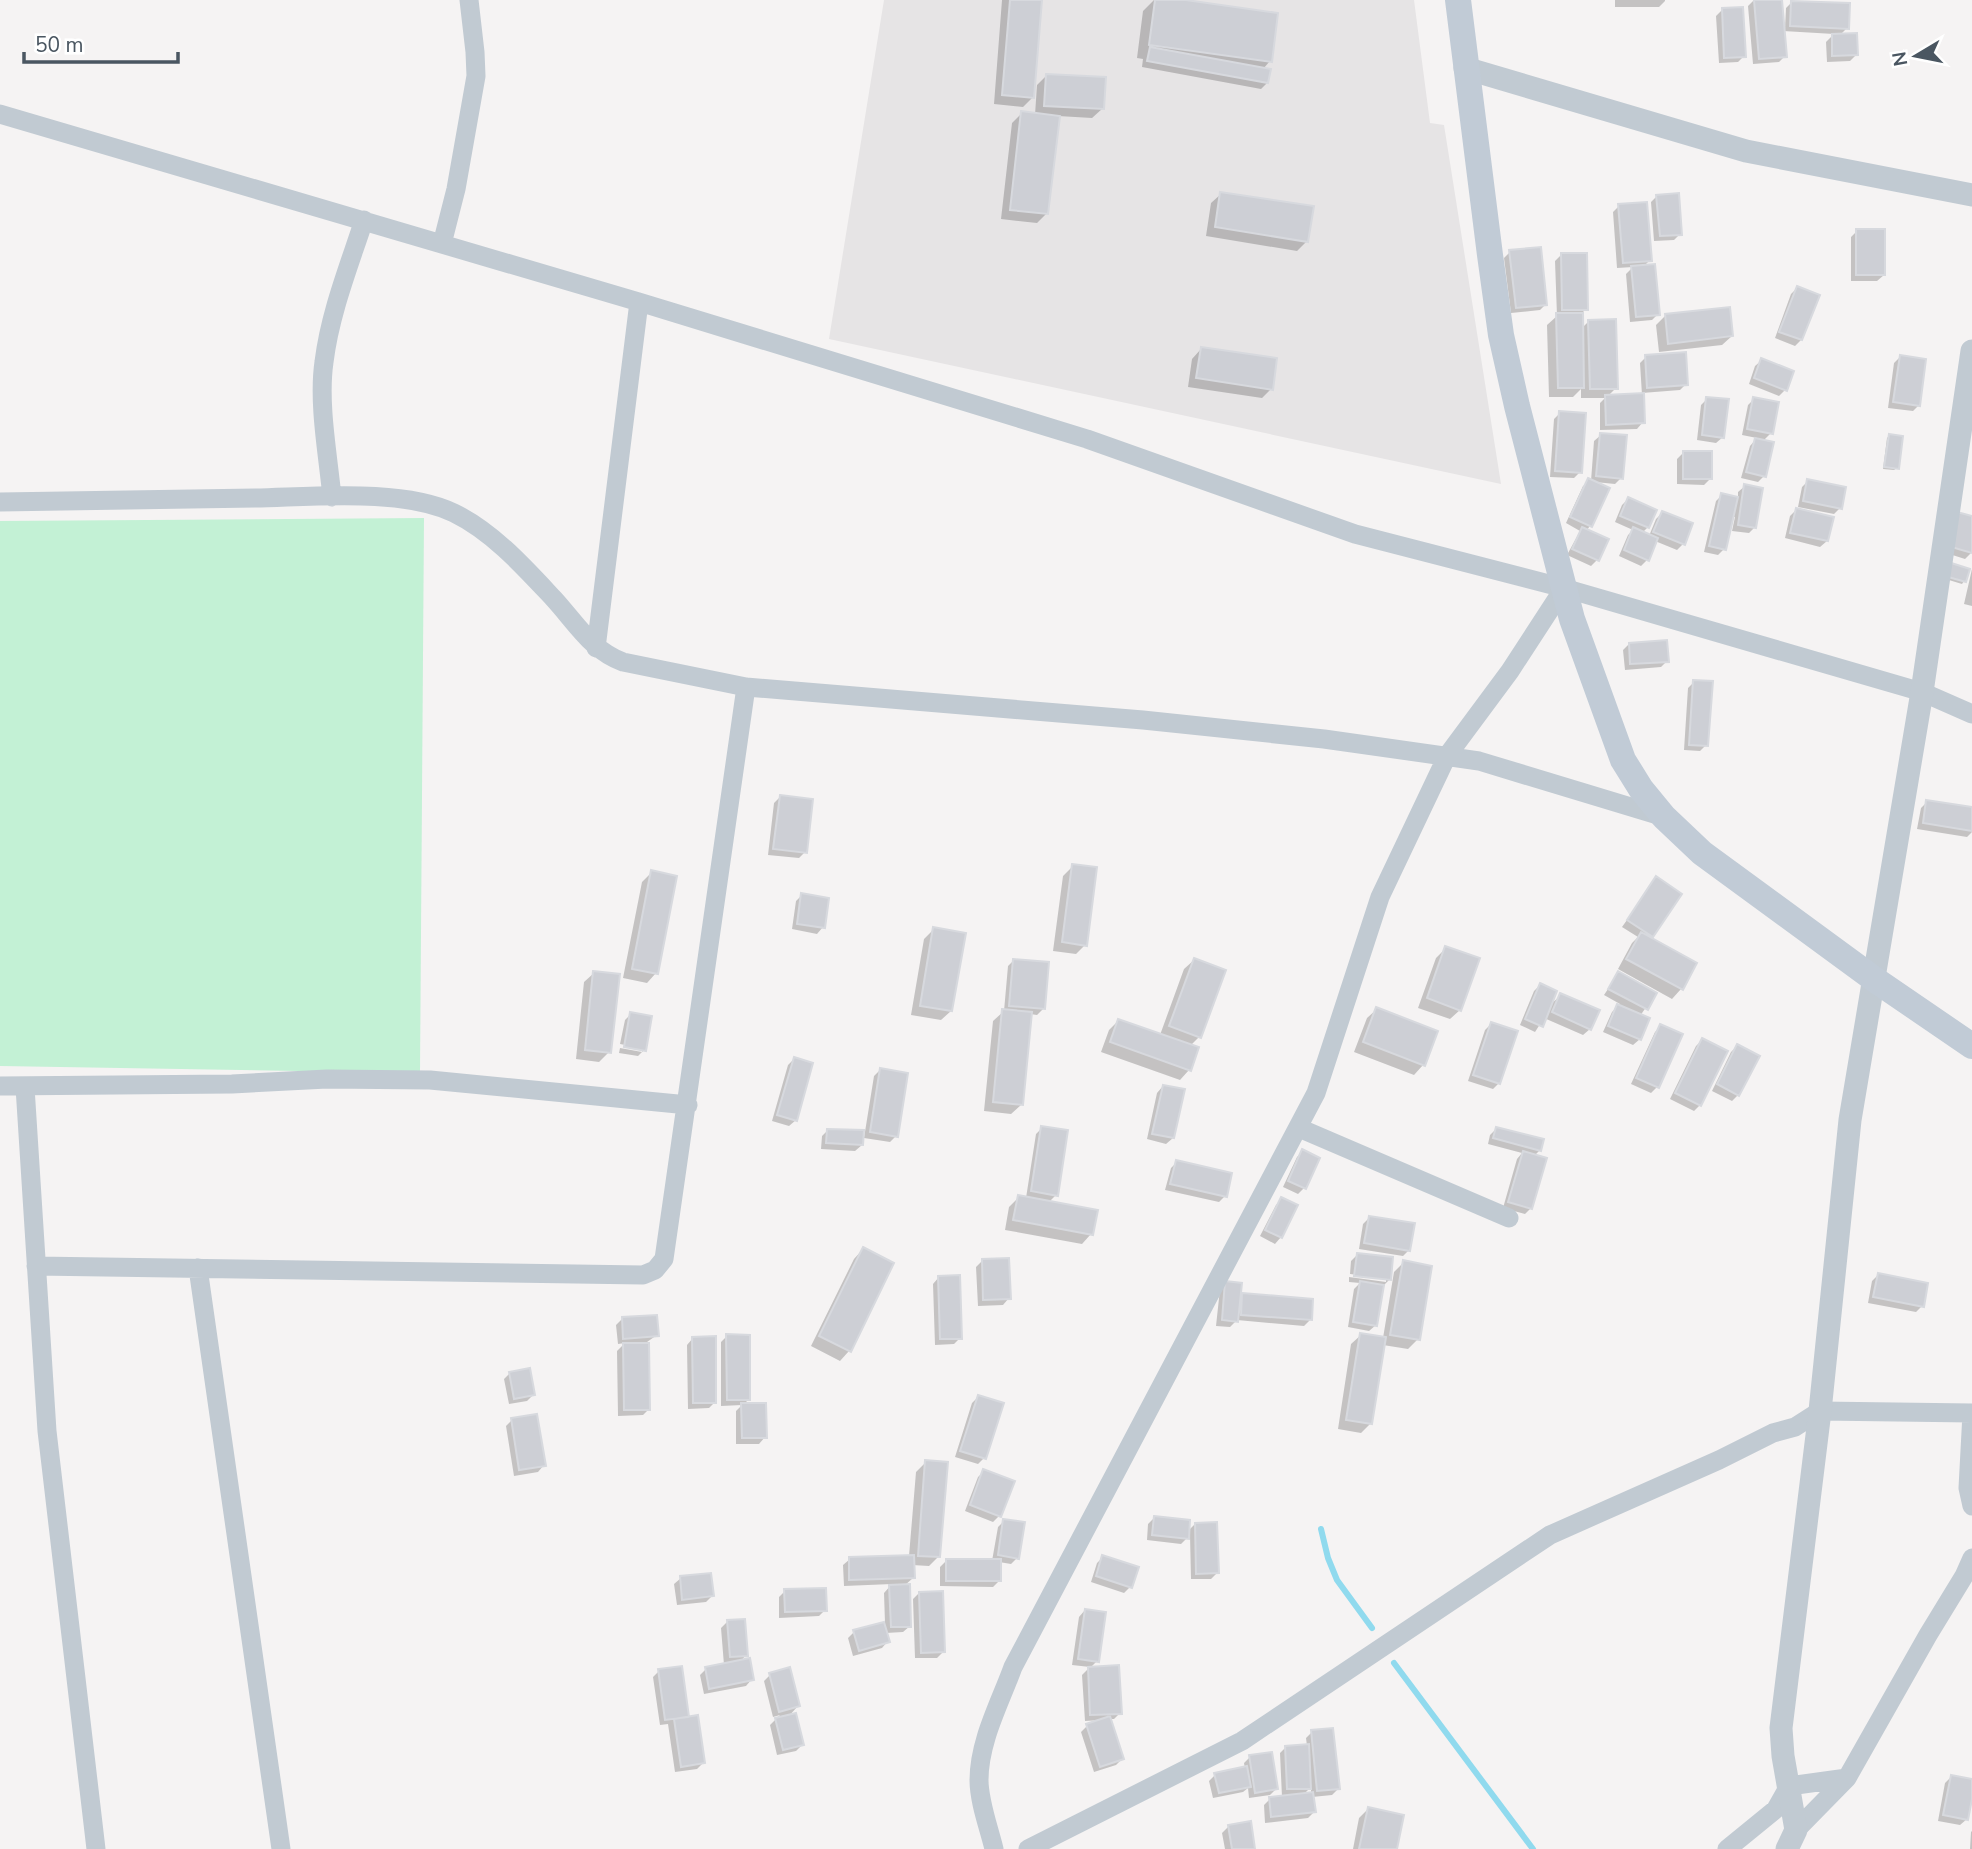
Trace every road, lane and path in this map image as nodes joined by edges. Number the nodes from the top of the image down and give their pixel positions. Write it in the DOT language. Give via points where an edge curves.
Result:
graph roads {
  1 [pos="469,0"];
  2 [pos="1458,0"];
  3 [pos="1465,68"];
  4 [pos="0,114"];
  5 [pos="1972,195"];
  6 [pos="364,220"];
  7 [pos="442,244"];
  8 [pos="639,302"];
  9 [pos="1972,351"];
  10 [pos="332,497"];
  11 [pos="0,502"];
  12 [pos="1564,588"];
  13 [pos="596,649"];
  14 [pos="746,687"];
  15 [pos="1922,692"];
  16 [pos="1972,714"];
  17 [pos="1447,756"];
  18 [pos="1664,817"];
  19 [pos="1874,979"];
  20 [pos="1972,1046"];
  21 [pos="0,1086"];
  22 [pos="25,1087"];
  23 [pos="688,1105"];
  24 [pos="1299,1128"];
  25 [pos="1509,1218"];
  26 [pos="36,1266"];
  27 [pos="198,1268"];
  28 [pos="1820,1411"];
  29 [pos="1972,1413"];
  30 [pos="1972,1506"];
  31 [pos="1972,1558"];
  32 [pos="1847,1778"];
  33 [pos="1789,1786"];
  34 [pos="1791,1840"];
  35 [pos="96,1849"];
  36 [pos="281,1849"];
  37 [pos="994,1849"];
  38 [pos="1028,1849"];
  39 [pos="1727,1849"];
  1 -- 7 [label="street" via="476,76"];
  2 -- 3 [label="main road"];
  3 -- 5 [label="street" via="1746,150"];
  3 -- 12 [label="main road" via="1502,335"];
  4 -- 6 [label="street"];
  6 -- 7 [label="street"];
  6 -- 10 [label="street" via="324,362 324,424"];
  7 -- 8 [label="street"];
  8 -- 12 [label="street" via="1087,439 1354,534"];
  8 -- 13 [label="street"];
  9 -- 15 [label="street"];
  10 -- 11 [label="street"];
  10 -- 13 [label="street" via="419,501 453,512 482,530 515,561"];
  12 -- 15 [label="street"];
  12 -- 17 [label="street"];
  12 -- 18 [label="main road" via="1623,760"];
  13 -- 14 [label="street" via="623,662"];
  14 -- 17 [label="street" via="1143,720"];
  14 -- 23 [label="street"];
  15 -- 16 [label="street"];
  15 -- 19 [label="street"];
  17 -- 18 [label="street" via="1479,761"];
  17 -- 24 [label="street" via="1380,897 1316,1093"];
  18 -- 19 [label="main road" via="1702,853"];
  19 -- 20 [label="main road"];
  19 -- 28 [label="street" via="1850,1121"];
  21 -- 22 [label="street"];
  22 -- 23 [label="street" via="430,1080"];
  22 -- 26 [label="street"];
  23 -- 27 [label="street" via="664,1259 643,1275"];
  24 -- 25 [label="street"];
  24 -- 37 [label="street" via="1013,1667 981,1759 979,1783"];
  26 -- 27 [label="street"];
  26 -- 35 [label="street" via="47,1431"];
  27 -- 36 [label="street"];
  28 -- 29 [label="street"];
  28 -- 33 [label="street" via="1782,1728"];
  28 -- 38 [label="street" via="1550,1535 1242,1741"];
  29 -- 30 [label="street" via="1968,1488"];
  31 -- 32 [label="street"];
  32 -- 33 [label="street"];
  32 -- 34 [label="street"];
  33 -- 34 [label="street"];
  33 -- 39 [label="street" via="1776,1808"];
}
